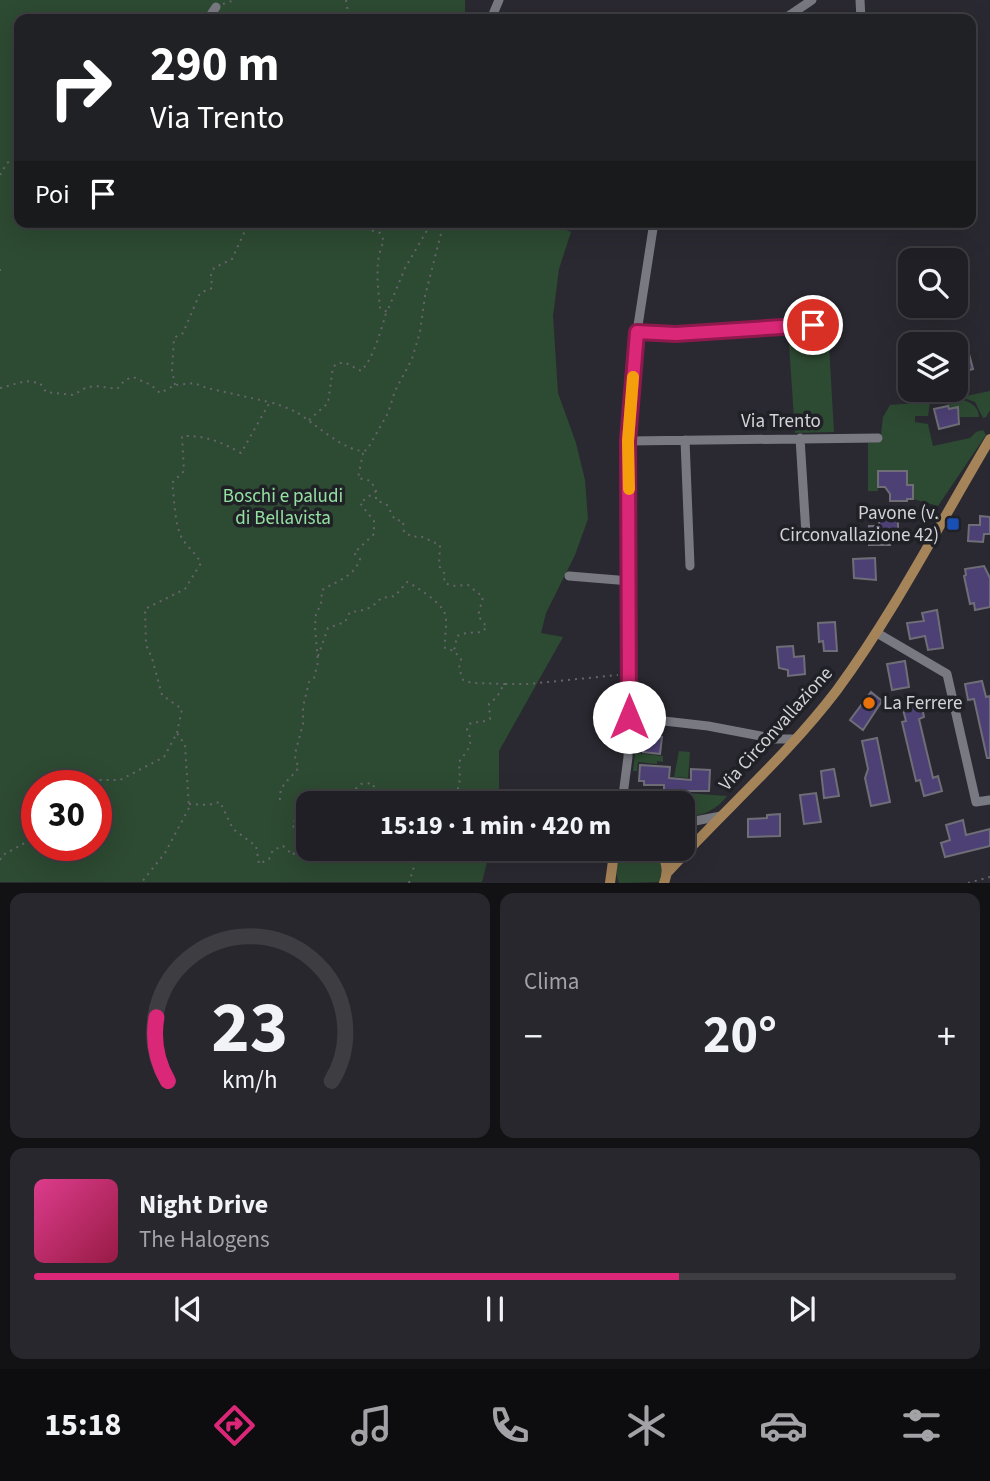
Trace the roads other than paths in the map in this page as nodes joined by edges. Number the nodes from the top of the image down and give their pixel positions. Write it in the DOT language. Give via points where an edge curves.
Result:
graph roads {
  1 [pos="812,0"];
  2 [pos="216,7"];
  3 [pos="211,14"];
  4 [pos="791,14"];
  5 [pos="653,228"];
  6 [pos="837,324"];
  7 [pos="637,332"];
  8 [pos="800,438"];
  9 [pos="878,438"];
  10 [pos="990,439"];
  11 [pos="685,440"];
  12 [pos="628,441"];
  13 [pos="806,534"];
  14 [pos="690,566"];
  15 [pos="569,576"];
  16 [pos="630,581"];
  17 [pos="877,633"];
  18 [pos="629,717"];
  19 [pos="794,739"];
  20 [pos="624,791"];
  21 [pos="990,800"];
  22 [pos="721,816"];
  23 [pos="695,821"];
  24 [pos="695,842"];
  25 [pos="615,861"];
  26 [pos="665,861"];
  27 [pos="680,861"];
  28 [pos="612,879"];
  29 [pos="665,880"];
  1 -- 4 [label="street"];
  2 -- 3 [label="street"];
  5 -- 7 [label="street"];
  6 -- 7 [label="street" via="676,334"];
  7 -- 12 [label="street"];
  8 -- 9 [label="street, Via Trento"];
  8 -- 11 [label="street, Via Trento"];
  8 -- 13 [label="street"];
  10 -- 17 [label="main road, Via Circonvallazione"];
  11 -- 12 [label="street, Via Trento"];
  11 -- 14 [label="street"];
  12 -- 16 [label="street"];
  15 -- 16 [label="street"];
  16 -- 18 [label="street"];
  17 -- 19 [label="main road, Via Circonvallazione"];
  17 -- 21 [label="street" via="947,674 976,803"];
  18 -- 19 [label="street"];
  18 -- 20 [label="street"];
  19 -- 22 [label="main road, Via Circonvallazione"];
  22 -- 23 [label="street"];
  22 -- 24 [label="main road, Via Circonvallazione"];
  25 -- 28 [label="main road"];
  26 -- 29 [label="main road, Via Circonvallazione"];
  27 -- 29 [label="main road, Via Circonvallazione"];
}
